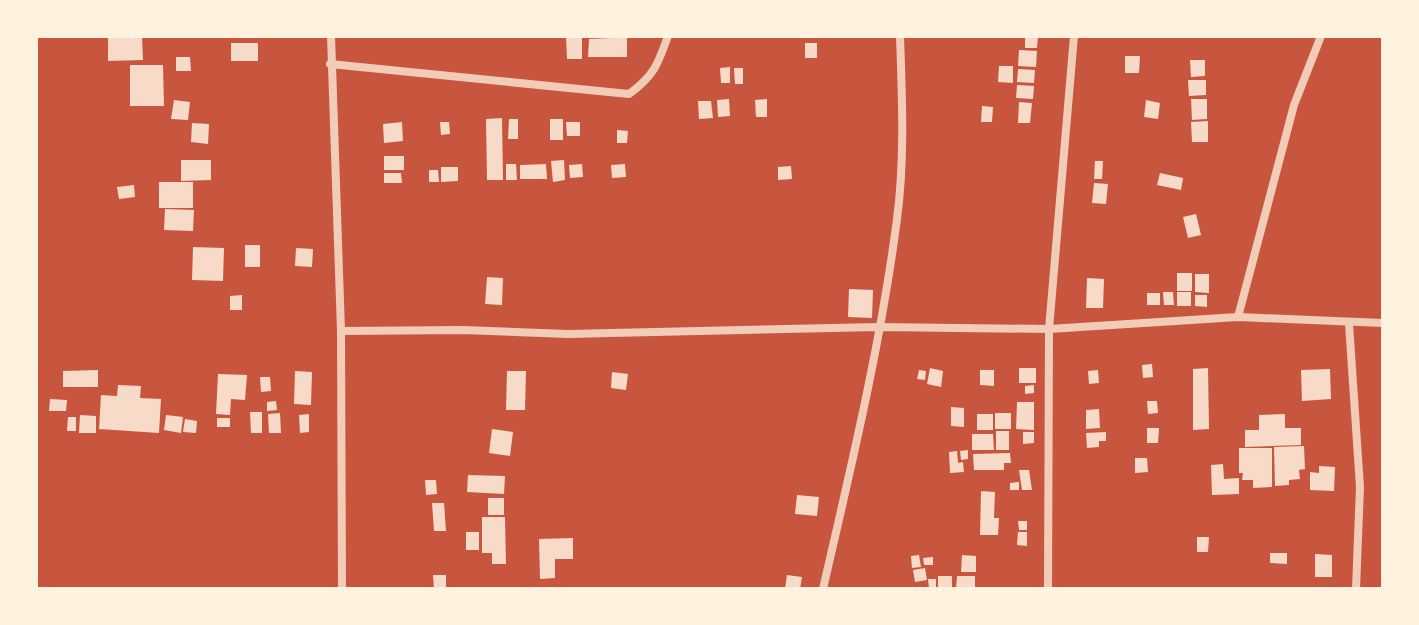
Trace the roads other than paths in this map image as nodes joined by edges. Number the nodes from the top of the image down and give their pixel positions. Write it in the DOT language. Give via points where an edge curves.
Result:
graph roads {
  1 [pos="331,36"];
  2 [pos="668,36"];
  3 [pos="900,36"];
  4 [pos="1074,36"];
  5 [pos="1321,36"];
  6 [pos="330,64"];
  7 [pos="1238,317"];
  8 [pos="1383,323"];
  9 [pos="1349,324"];
  10 [pos="878,327"];
  11 [pos="1049,329"];
  12 [pos="341,331"];
  13 [pos="342,589"];
  14 [pos="823,589"];
  15 [pos="1048,589"];
  16 [pos="1356,589"];
  1 -- 6 [label="street"];
  2 -- 6 [label="street" via="649,80 629,94"];
  3 -- 10 [label="street" via="898,217"];
  4 -- 11 [label="street"];
  5 -- 7 [label="street" via="1294,105"];
  6 -- 12 [label="street"];
  7 -- 9 [label="street"];
  7 -- 11 [label="street"];
  8 -- 9 [label="street"];
  9 -- 16 [label="street" via="1360,487"];
  10 -- 11 [label="street"];
  10 -- 12 [label="street" via="568,334"];
  10 -- 14 [label="street"];
  11 -- 15 [label="street"];
  12 -- 13 [label="street"];
}
